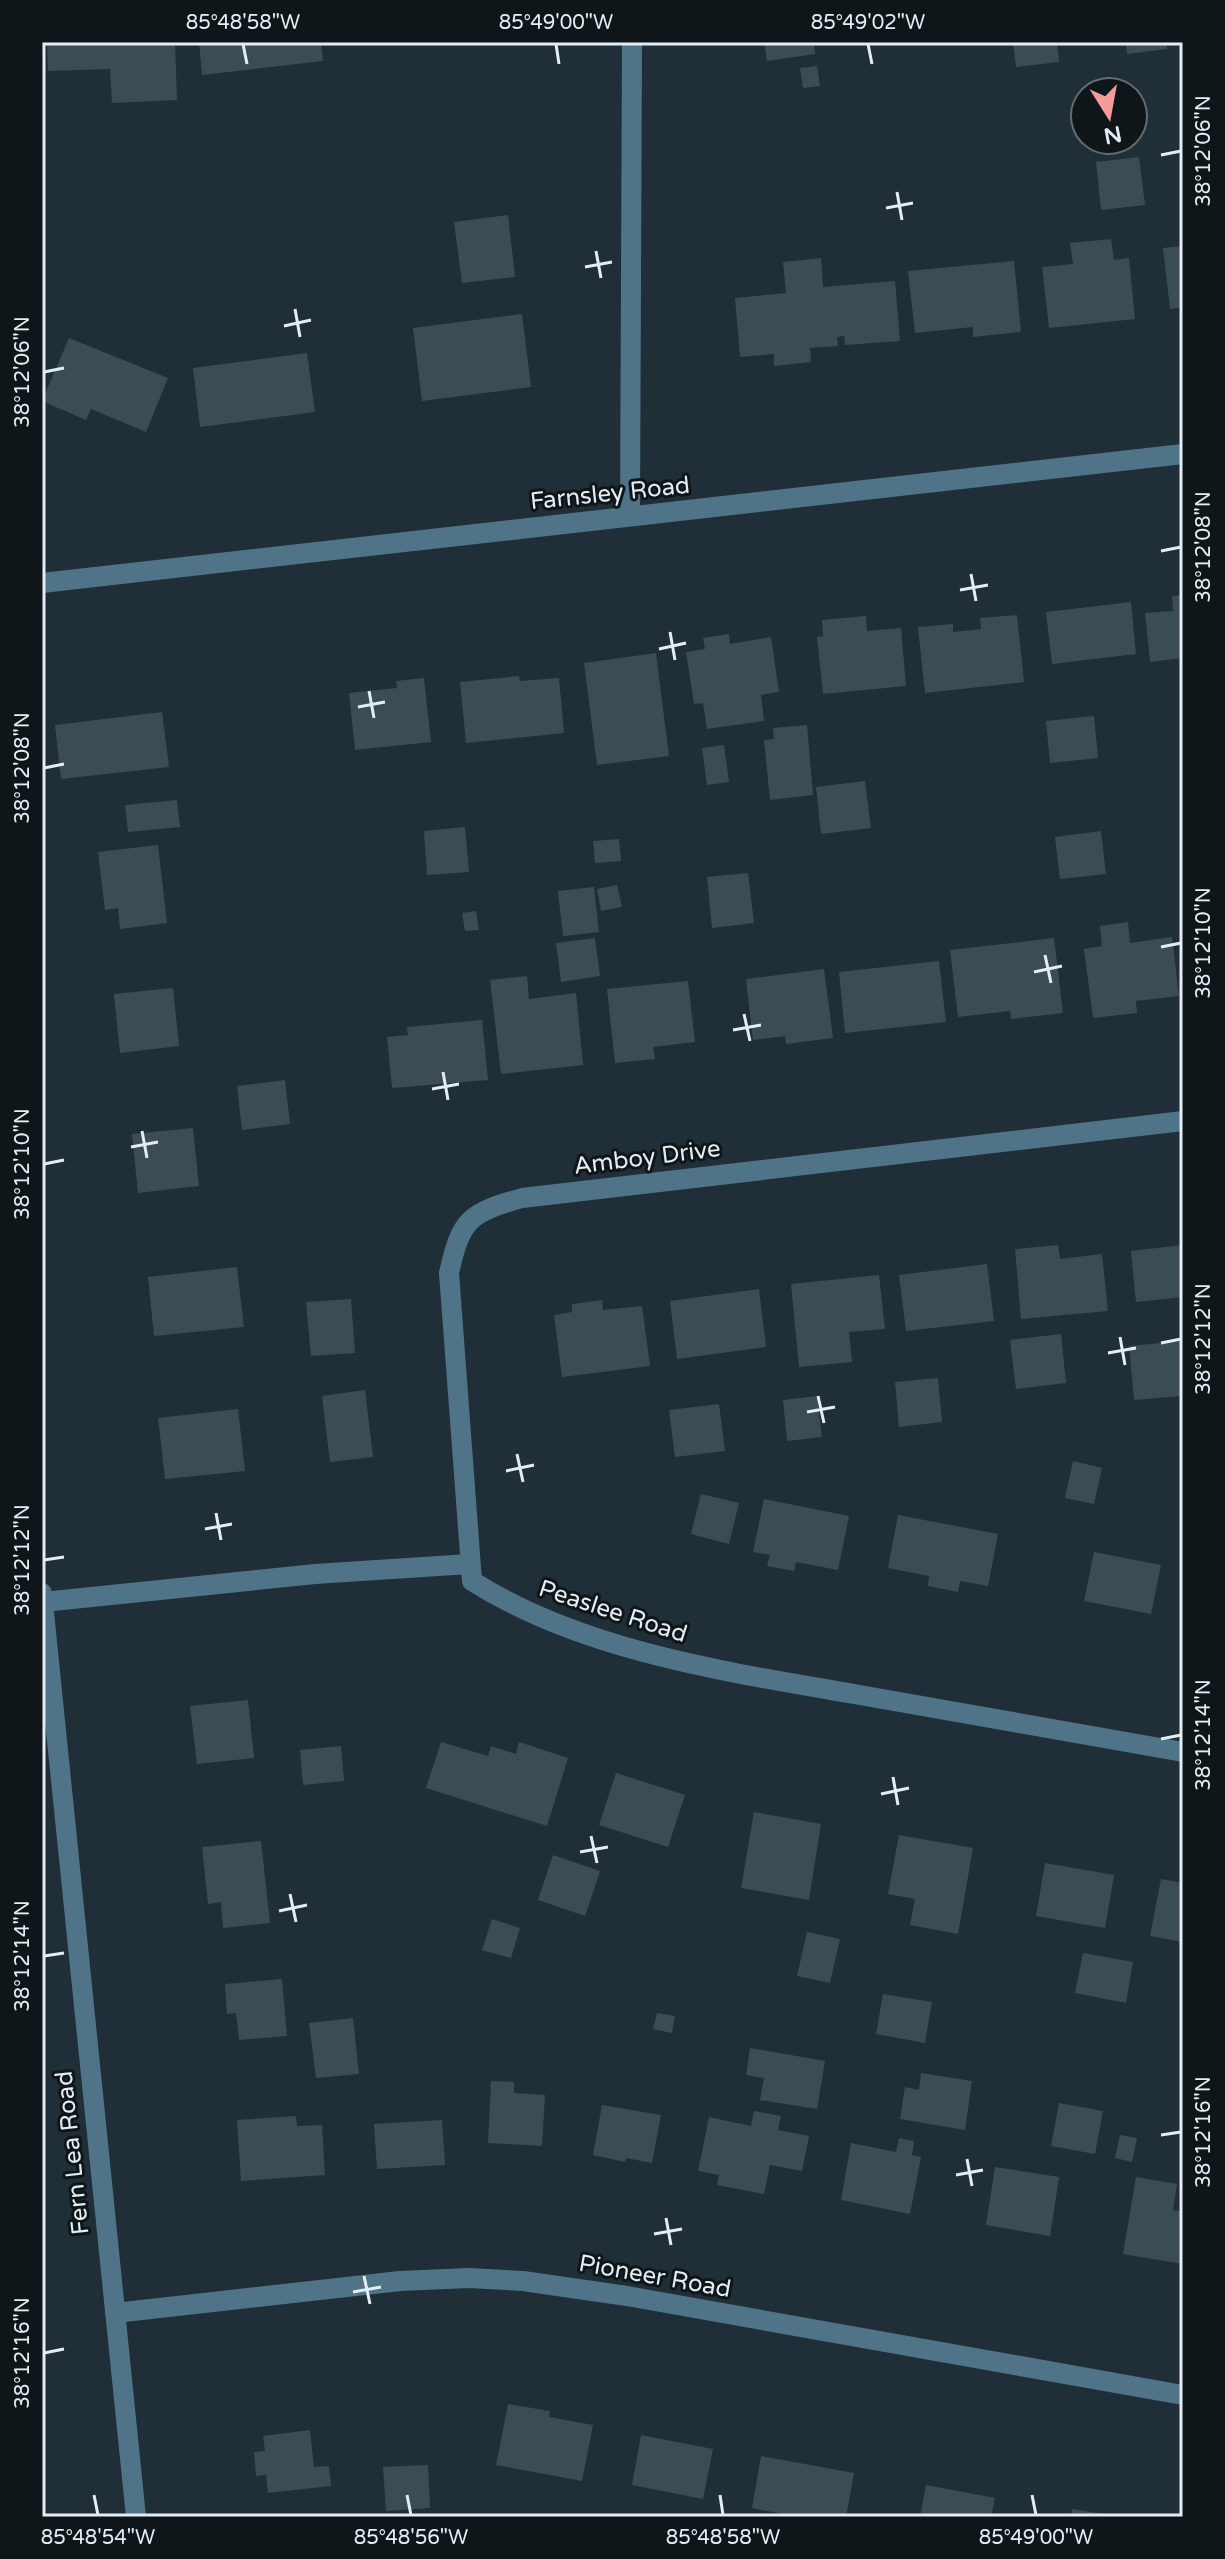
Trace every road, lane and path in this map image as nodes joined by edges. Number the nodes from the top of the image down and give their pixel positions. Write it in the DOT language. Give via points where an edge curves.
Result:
graph roads {
  1 [pos="632,42"];
  2 [pos="1183,454"];
  3 [pos="630,516"];
  4 [pos="42,583"];
  5 [pos="1183,1121"];
  6 [pos="469,1564"];
  7 [pos="42,1593"];
  8 [pos="43,1602"];
  9 [pos="1183,1752"];
  10 [pos="115,2313"];
  11 [pos="1183,2395"];
  12 [pos="136,2517"];
  1 -- 3 [label="street"];
  2 -- 3 [label="street, Farnsley Road"];
  3 -- 4 [label="street, Farnsley Road"];
  5 -- 6 [label="street, Amboy Drive" via="522,1198 473,1217 457,1238 449,1273"];
  6 -- 8 [label="street"];
  6 -- 9 [label="street, Peaslee Road" via="472,1581 503,1601 603,1640 694,1664"];
  7 -- 8 [label="street, Fern Lea Road"];
  8 -- 10 [label="street, Fern Lea Road"];
  10 -- 11 [label="street, Pioneer Road" via="400,2281 523,2281"];
  10 -- 12 [label="street, Fern Lea Road"];
}
